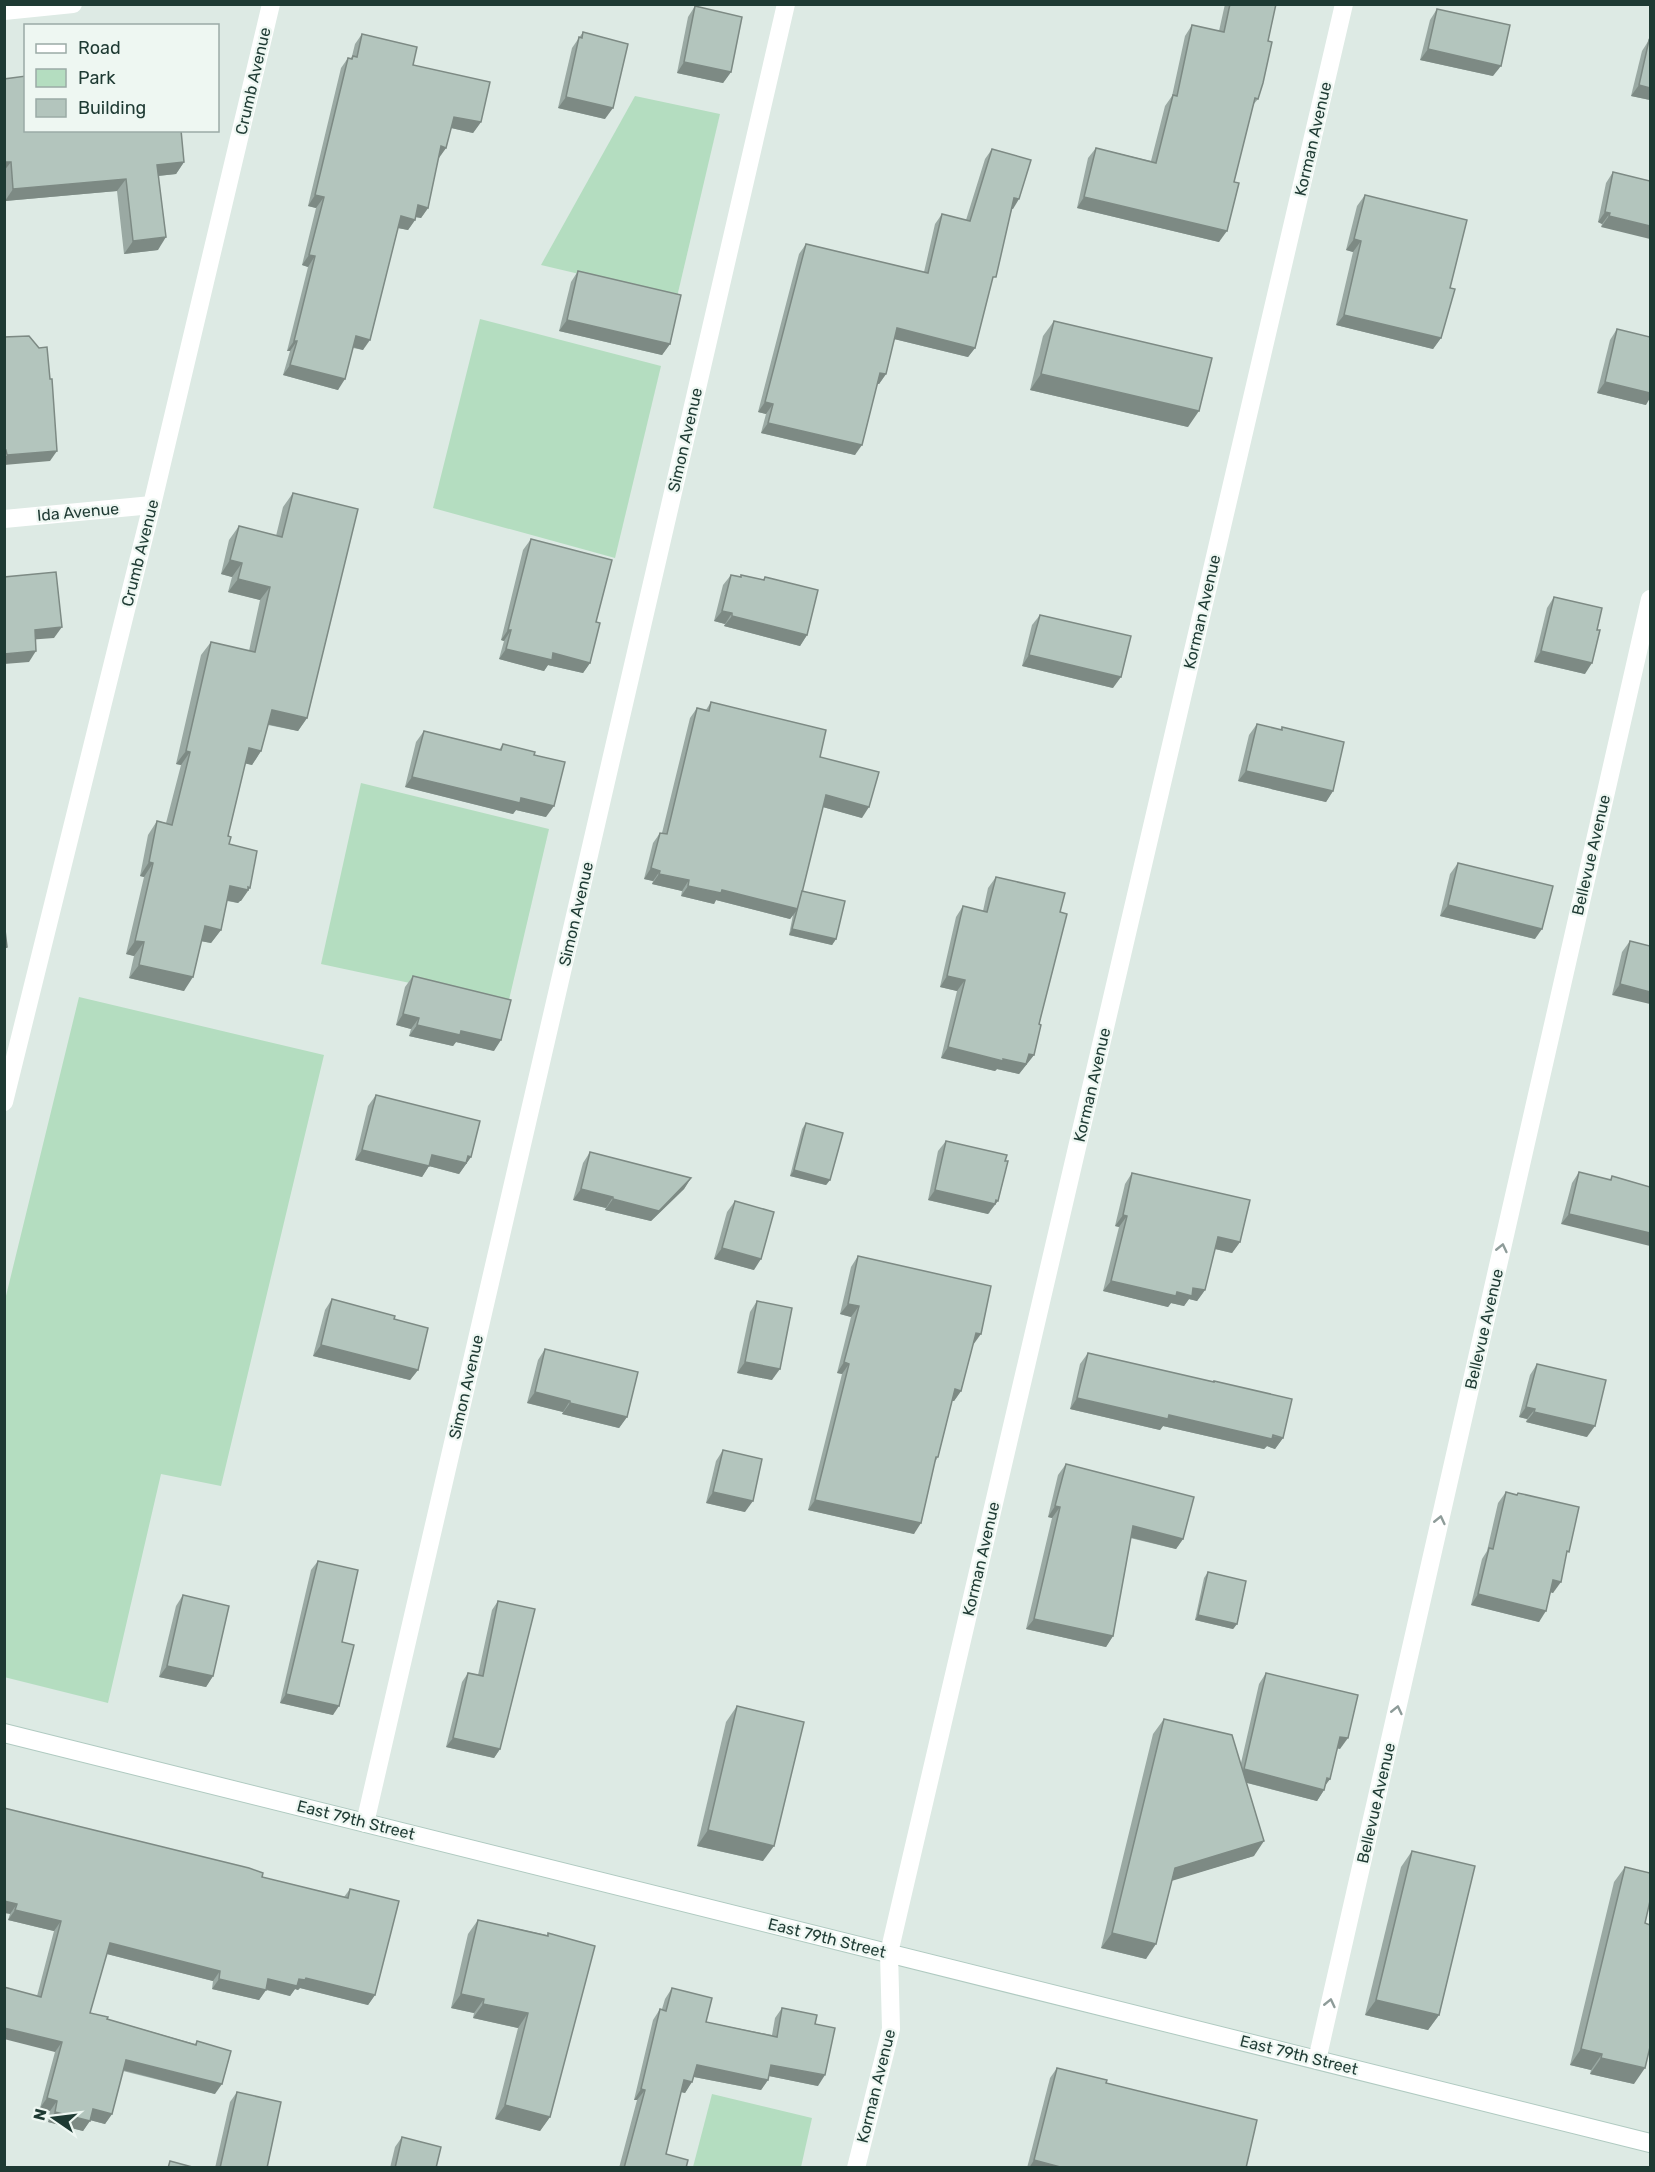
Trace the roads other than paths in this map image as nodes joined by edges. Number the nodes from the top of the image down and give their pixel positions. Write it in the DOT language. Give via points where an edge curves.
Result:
graph roads {
  1 [pos="73,4"];
  2 [pos="271,4"];
  3 [pos="786,4"];
  4 [pos="1344,4"];
  5 [pos="4,11"];
  6 [pos="152,504"];
  7 [pos="4,519"];
  8 [pos="1650,599"];
  9 [pos="1645,647"];
  10 [pos="12,1041"];
  11 [pos="4,1102"];
  12 [pos="4,1733"];
  13 [pos="365,1823"];
  14 [pos="889,1953"];
  15 [pos="1317,2060"];
  16 [pos="1650,2142"];
  17 [pos="855,2168"];
  1 -- 5 [label="street"];
  2 -- 6 [label="street, Crumb Avenue"];
  3 -- 13 [label="street, Simon Avenue"];
  4 -- 14 [label="street, Korman Avenue"];
  6 -- 7 [label="street, Ida Avenue"];
  6 -- 10 [label="street, Crumb Avenue"];
  8 -- 9 [label="street, Bellevue Avenue"];
  15 -- 9 [label="street, Bellevue Avenue, one-way"];
  10 -- 11 [label="street, Crumb Avenue"];
  12 -- 13 [label="street, East 79th Street"];
  13 -- 14 [label="street, East 79th Street"];
  14 -- 15 [label="street, East 79th Street"];
  14 -- 17 [label="street, Korman Avenue" via="891,2029"];
  15 -- 16 [label="street, East 79th Street"];
}
